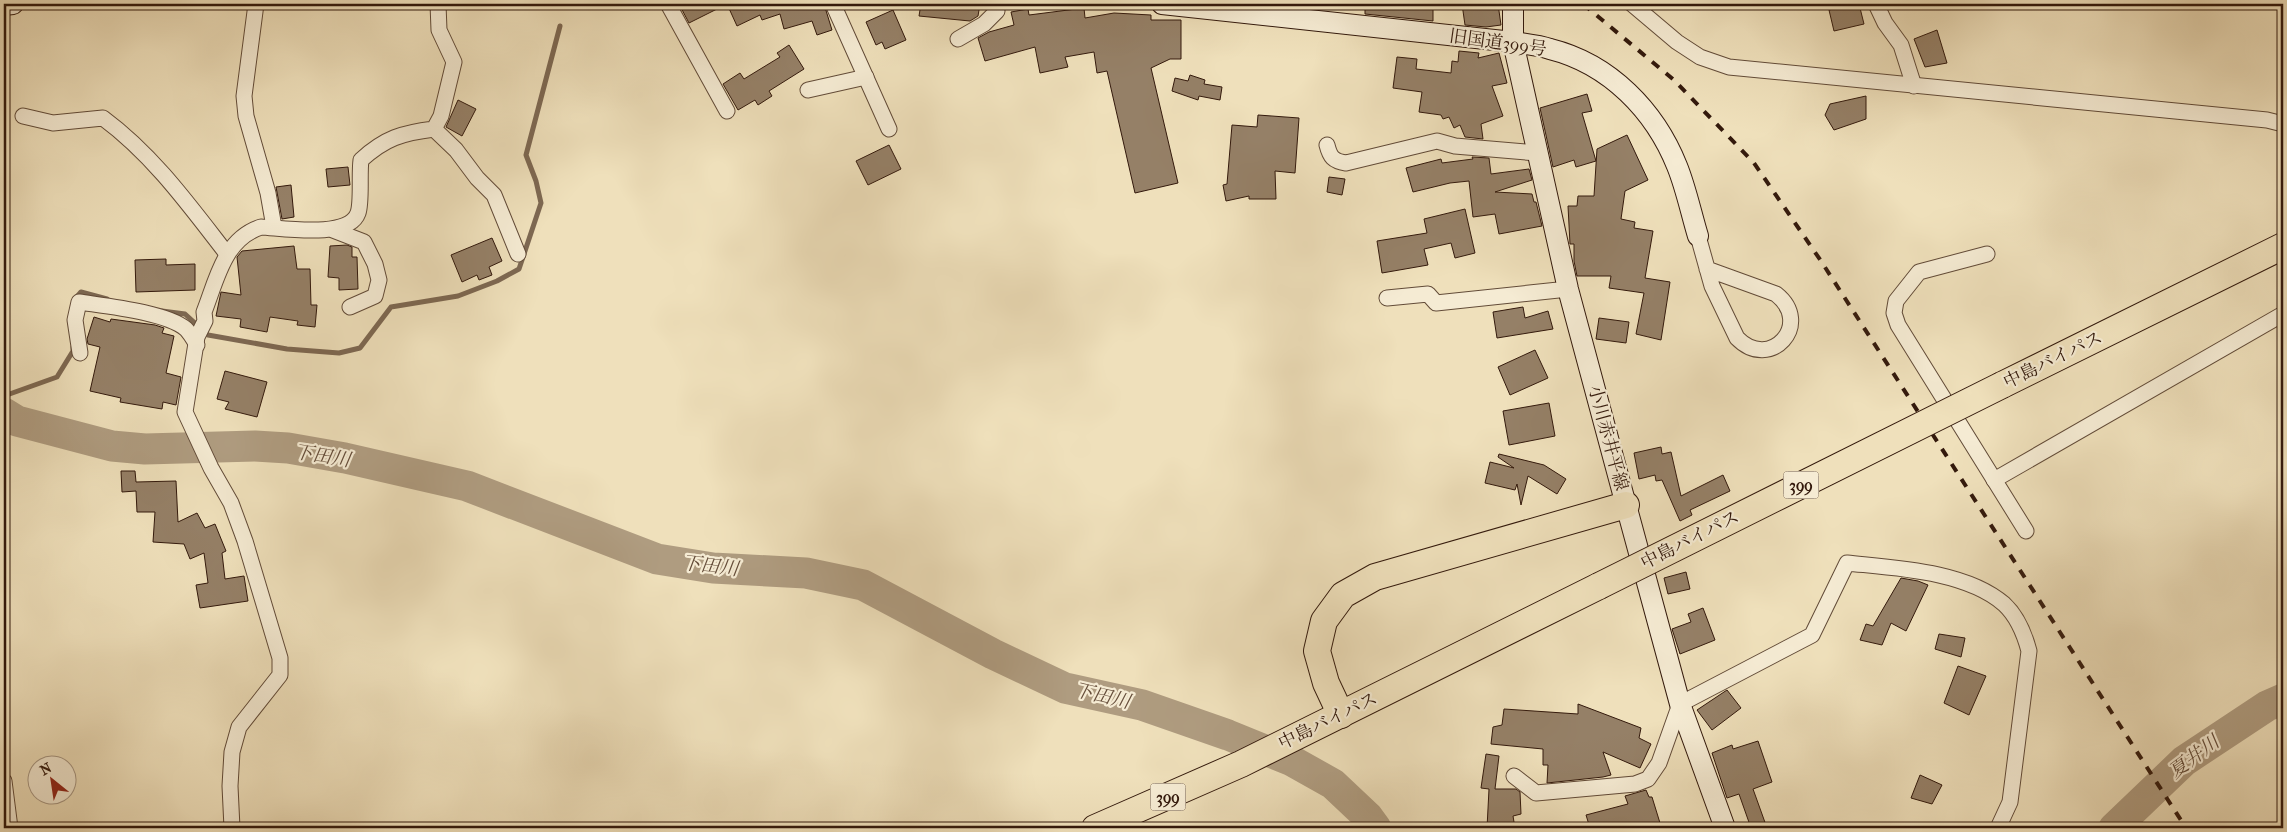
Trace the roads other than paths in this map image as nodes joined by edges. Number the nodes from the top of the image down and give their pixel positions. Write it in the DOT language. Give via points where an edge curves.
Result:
graph roads {
  1 [pos="13,4"];
  2 [pos="256,4"];
  3 [pos="438,4"];
  4 [pos="668,4"];
  5 [pos="833,4"];
  6 [pos="996,4"];
  7 [pos="1162,4"];
  8 [pos="1513,4"];
  9 [pos="1632,4"];
  10 [pos="1876,4"];
  11 [pos="4,5"];
  12 [pos="958,39"];
  13 [pos="1513,42"];
  14 [pos="866,77"];
  15 [pos="1914,86"];
  16 [pos="808,90"];
  17 [pos="727,111"];
  18 [pos="23,116"];
  19 [pos="2283,124"];
  20 [pos="434,129"];
  21 [pos="889,129"];
  22 [pos="1327,145"];
  23 [pos="1537,154"];
  24 [pos="274,228"];
  25 [pos="334,230"];
  26 [pos="1698,236"];
  27 [pos="2283,246"];
  28 [pos="226,254"];
  29 [pos="518,254"];
  30 [pos="1986,254"];
  31 [pos="1707,269"];
  32 [pos="1568,289"];
  33 [pos="1387,298"];
  34 [pos="350,307"];
  35 [pos="2283,314"];
  36 [pos="197,341"];
  37 [pos="80,353"];
  38 [pos="1994,480"];
  39 [pos="1626,505"];
  40 [pos="2026,532"];
  41 [pos="1680,704"];
  42 [pos="1341,715"];
  43 [pos="1514,776"];
  44 [pos="4,781"];
  45 [pos="10,828"];
  46 [pos="232,828"];
  47 [pos="1095,828"];
  48 [pos="1725,828"];
  49 [pos="1998,828"];
  1 -- 11 [label="main road"];
  2 -- 24 [label="street" via="244,96"];
  3 -- 20 [label="street" via="439,30 454,62 441,116"];
  4 -- 17 [label="street"];
  5 -- 14 [label="street"];
  6 -- 12 [label="street" via="997,11 984,24"];
  7 -- 13 [label="main road, 旧国道399号"];
  8 -- 13 [label="main road, 小川赤井平線"];
  9 -- 15 [label="street" via="1700,57 1729,67"];
  10 -- 15 [label="street" via="1901,45"];
  13 -- 23 [label="main road, 小川赤井平線"];
  13 -- 26 [label="main road, 旧国道399号" via="1551,49 1588,63 1622,86 1644,108 1677,167"];
  14 -- 16 [label="street"];
  14 -- 21 [label="street"];
  15 -- 19 [label="street"];
  18 -- 28 [label="street" via="54,123 103,118 152,161"];
  20 -- 25 [label="street" via="404,133 382,142 361,160 358,214 348,226"];
  20 -- 29 [label="street" via="494,195"];
  22 -- 23 [label="street" via="1330,157 1346,163 1437,141 1455,146"];
  23 -- 32 [label="main road, 小川赤井平線"];
  24 -- 25 [label="street"];
  24 -- 28 [label="street" via="261,227 250,231 239,238"];
  25 -- 34 [label="street" via="364,242 379,280 375,296"];
  26 -- 31 [label="street, 旧国道399号"];
  27 -- 42 [label="highway, 中島バイパス / 399, bridge"];
  28 -- 36 [label="street" via="204,312 206,321"];
  30 -- 38 [label="street" via="1919,272 1896,301 1894,313 1898,325"];
  31 -- 31 [label="street, 旧国道399号" via="1737,338 1758,350 1781,343 1791,321 1791,313 1783,299"];
  32 -- 33 [label="street" via="1436,303 1428,294"];
  32 -- 39 [label="main road, 小川赤井平線"];
  35 -- 38 [label="street"];
  36 -- 37 [label="street" via="172,321 79,302 75,320"];
  36 -- 46 [label="street" via="185,412 231,504 280,658 280,675 239,727 232,752"];
  38 -- 40 [label="street"];
  39 -- 41 [label="main road, 小川赤井平線"];
  39 -- 42 [label="highway" via="1375,577 1343,595 1324,621 1317,651 1326,684"];
  41 -- 43 [label="street" via="1660,763 1648,779 1635,784 1536,794"];
  41 -- 48 [label="main road, 小川赤井平線"];
  41 -- 49 [label="street" via="1812,636 1847,563 1943,576 1989,593 2006,606 2024,635 2029,651 2010,802"];
  42 -- 47 [label="highway, 中島バイパス / 399" via="1241,764"];
  44 -- 45 [label="street"];
}
